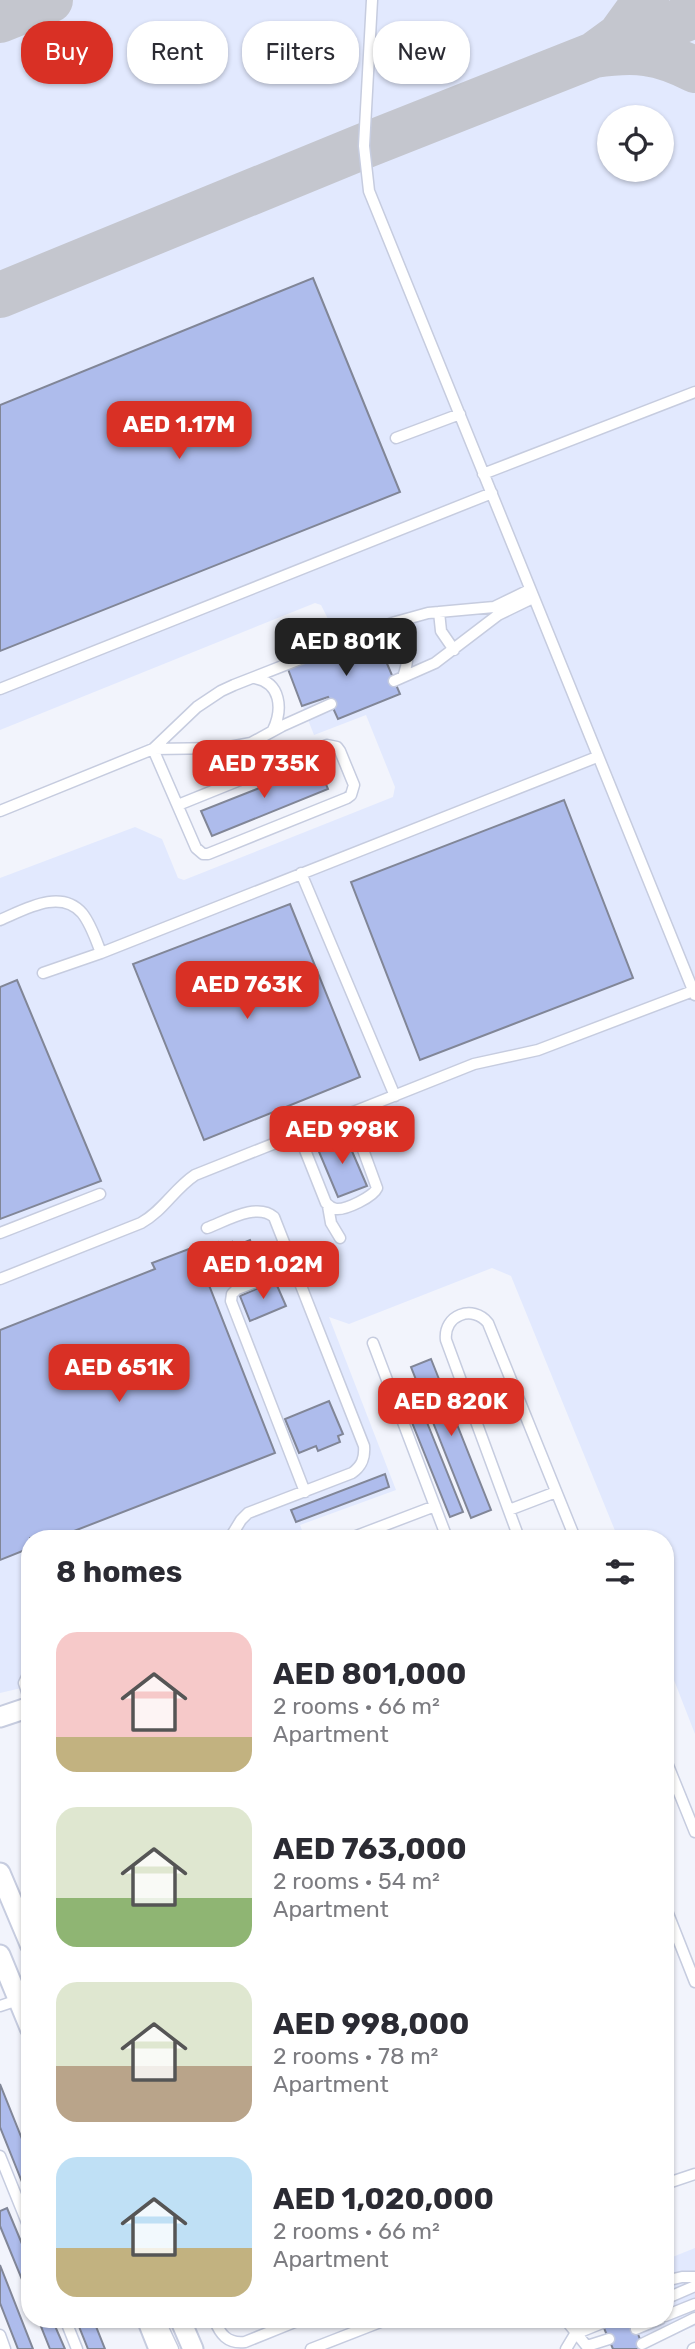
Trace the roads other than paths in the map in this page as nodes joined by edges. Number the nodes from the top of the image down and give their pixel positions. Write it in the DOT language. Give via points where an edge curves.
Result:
graph roads {
  1 [pos="372,0"];
  2 [pos="695,392"];
  3 [pos="460,414"];
  4 [pos="396,439"];
  5 [pos="484,474"];
  6 [pos="492,493"];
  7 [pos="531,594"];
  8 [pos="439,612"];
  9 [pos="392,623"];
  10 [pos="453,650"];
  11 [pos="255,678"];
  12 [pos="0,689"];
  13 [pos="331,704"];
  14 [pos="272,732"];
  15 [pos="153,750"];
  16 [pos="597,757"];
  17 [pos="178,804"];
  18 [pos="0,811"];
  19 [pos="301,873"];
  20 [pos="0,920"];
  21 [pos="101,953"];
  22 [pos="43,974"];
  23 [pos="694,993"];
  24 [pos="395,1096"];
  25 [pos="350,1114"];
  26 [pos="299,1135"];
  27 [pos="100,1194"];
  28 [pos="328,1206"];
  29 [pos="207,1228"];
  30 [pos="0,1233"];
  31 [pos="340,1238"];
  32 [pos="295,1267"];
  33 [pos="0,1279"];
  34 [pos="373,1343"];
  35 [pos="305,1492"];
  36 [pos="556,1492"];
  37 [pos="435,1506"];
  38 [pos="509,1510"];
  39 [pos="235,1530"];
  40 [pos="372,1530"];
  41 [pos="444,1530"];
  42 [pos="516,1530"];
  43 [pos="572,1530"];
  44 [pos="21,1710"];
  45 [pos="0,1717"];
  46 [pos="674,1780"];
  47 [pos="695,1832"];
  48 [pos="0,1873"];
  49 [pos="21,1923"];
  50 [pos="674,1929"];
  51 [pos="0,1955"];
  52 [pos="695,1982"];
  53 [pos="9,2003"];
  54 [pos="21,2017"];
  55 [pos="0,2156"];
  56 [pos="695,2174"];
  57 [pos="674,2181"];
  58 [pos="21,2208"];
  59 [pos="695,2277"];
  60 [pos="674,2279"];
  61 [pos="695,2286"];
  62 [pos="674,2294"];
  63 [pos="695,2304"];
  64 [pos="674,2312"];
  65 [pos="695,2318"];
  66 [pos="69,2328"];
  67 [pos="151,2328"];
  68 [pos="162,2328"];
  69 [pos="184,2328"];
  70 [pos="219,2328"];
  71 [pos="280,2328"];
  72 [pos="365,2328"];
  73 [pos="571,2328"];
  74 [pos="590,2328"];
  75 [pos="575,2334"];
  76 [pos="0,2335"];
  77 [pos="609,2339"];
  78 [pos="642,2344"];
  79 [pos="588,2348"];
  80 [pos="5,2349"];
  81 [pos="77,2349"];
  82 [pos="159,2349"];
  83 [pos="173,2349"];
  84 [pos="192,2349"];
  85 [pos="311,2349"];
  86 [pos="566,2349"];
  1 -- 3 [label="lane" via="364,146 369,191"];
  2 -- 5 [label="lane"];
  3 -- 4 [label="lane"];
  3 -- 5 [label="lane"];
  5 -- 6 [label="lane"];
  6 -- 7 [label="lane"];
  6 -- 12 [label="lane"];
  7 -- 8 [label="lane" via="494,607"];
  7 -- 10 [label="lane"];
  7 -- 16 [label="lane"];
  8 -- 9 [label="lane"];
  8 -- 10 [label="lane" via="441,632"];
  9 -- 10 [label="lane" via="409,656 399,679"];
  9 -- 11 [label="lane"];
  11 -- 14 [label="lane" via="268,683 278,699 279,715"];
  11 -- 15 [label="lane" via="208,699"];
  13 -- 14 [label="lane"];
  14 -- 15 [label="lane" via="251,743 224,748"];
  15 -- 17 [label="lane"];
  15 -- 18 [label="lane"];
  16 -- 19 [label="lane"];
  16 -- 23 [label="lane"];
  17 -- 17 [label="lane" via="197,848 208,854 346,798 354,785 340,751 327,745"];
  19 -- 21 [label="lane"];
  19 -- 24 [label="lane"];
  20 -- 21 [label="lane" via="35,905 60,901 80,911"];
  21 -- 22 [label="lane"];
  23 -- 24 [label="lane" via="538,1050 482,1061"];
  24 -- 25 [label="lane"];
  25 -- 26 [label="lane"];
  25 -- 28 [label="lane" via="377,1188 371,1196 343,1208"];
  26 -- 28 [label="lane"];
  26 -- 33 [label="lane" via="195,1175 141,1223"];
  27 -- 30 [label="lane"];
  28 -- 31 [label="lane"];
  29 -- 32 [label="lane" via="258,1210 267,1212"];
  32 -- 35 [label="lane" via="365,1452 352,1473"];
  32 -- 35 [label="lane" via="237,1289 231,1301"];
  34 -- 37 [label="lane"];
  35 -- 39 [label="lane" via="248,1513"];
  36 -- 38 [label="lane"];
  36 -- 38 [label="lane" via="488,1323 471,1313 456,1316 446,1328 446,1340"];
  36 -- 43 [label="lane"];
  37 -- 40 [label="lane"];
  37 -- 41 [label="lane"];
  38 -- 42 [label="lane"];
  44 -- 45 [label="street"];
  46 -- 47 [label="lane"];
  48 -- 49 [label="street"];
  50 -- 52 [label="lane"];
  51 -- 53 [label="street"];
  53 -- 54 [label="street"];
  55 -- 58 [label="lane"];
  56 -- 57 [label="lane"];
  59 -- 60 [label="lane"];
  61 -- 62 [label="lane"];
  63 -- 64 [label="lane"];
  65 -- 78 [label="lane"];
  66 -- 81 [label="lane"];
  67 -- 82 [label="street"];
  68 -- 83 [label="lane"];
  69 -- 84 [label="street"];
  70 -- 71 [label="lane" via="224,2337 238,2343"];
  72 -- 85 [label="lane"];
  73 -- 75 [label="lane"];
  74 -- 75 [label="lane"];
  75 -- 79 [label="lane"];
  75 -- 86 [label="lane"];
  76 -- 80 [label="lane"];
  77 -- 79 [label="lane"];
}
